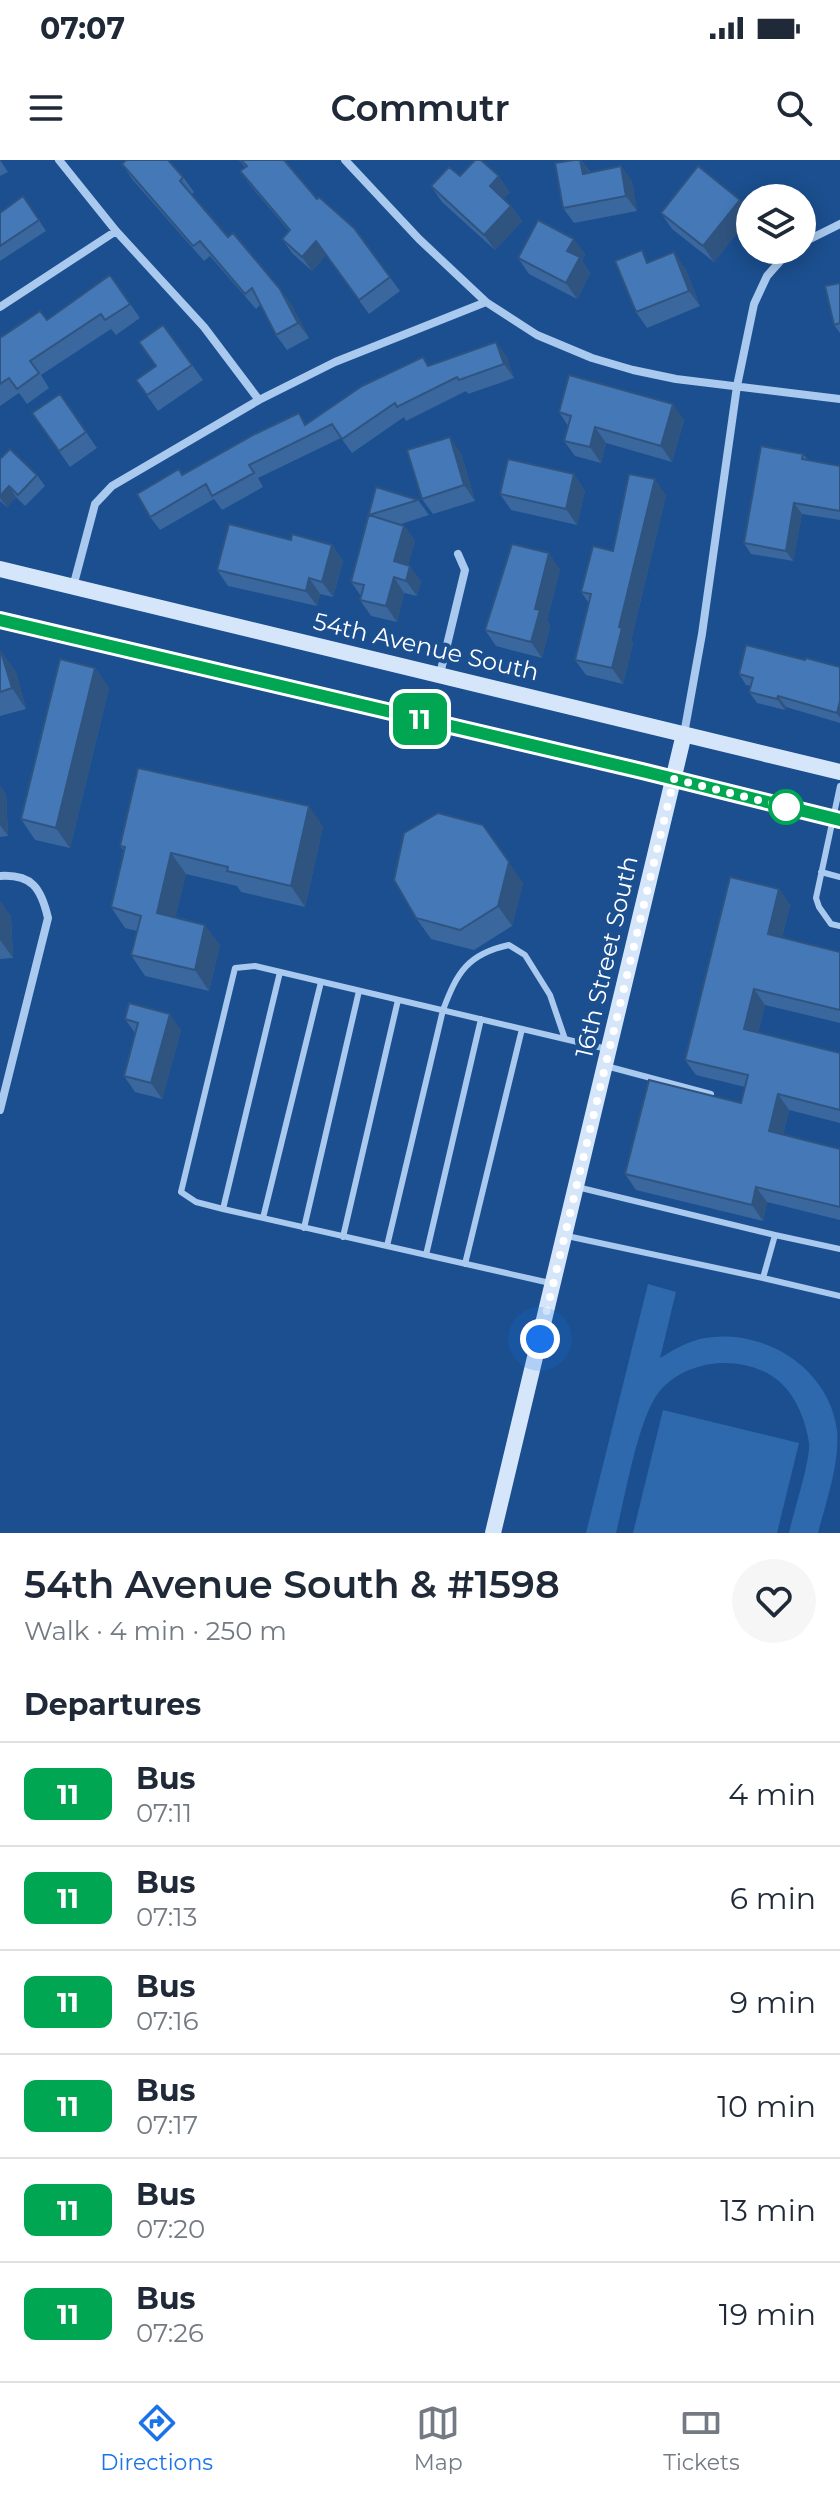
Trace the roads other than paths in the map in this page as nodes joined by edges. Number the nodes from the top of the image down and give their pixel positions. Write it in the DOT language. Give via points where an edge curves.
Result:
graph roads {
  1 [pos="59,160"];
  2 [pos="345,160"];
  3 [pos="840,224"];
  4 [pos="116,231"];
  5 [pos="816,236"];
  6 [pos="778,264"];
  7 [pos="486,302"];
  8 [pos="0,307"];
  9 [pos="737,386"];
  10 [pos="840,399"];
  11 [pos="259,400"];
  12 [pos="458,554"];
  13 [pos="0,569"];
  14 [pos="73,587"];
  15 [pos="0,620"];
  16 [pos="440,674"];
  17 [pos="684,734"];
  18 [pos="840,772"];
  19 [pos="674,779"];
  20 [pos="840,786"];
  21 [pos="836,819"];
  22 [pos="821,872"];
  23 [pos="0,876"];
  24 [pos="840,877"];
  25 [pos="840,926"];
  26 [pos="280,972"];
  27 [pos="321,982"];
  28 [pos="359,991"];
  29 [pos="398,1000"];
  30 [pos="443,1010"];
  31 [pos="481,1019"];
  32 [pos="522,1029"];
  33 [pos="565,1039"];
  34 [pos="610,1049"];
  35 [pos="606,1066"];
  36 [pos="711,1094"];
  37 [pos="0,1110"];
  38 [pos="577,1187"];
  39 [pos="223,1209"];
  40 [pos="263,1218"];
  41 [pos="304,1228"];
  42 [pos="565,1235"];
  43 [pos="775,1235"];
  44 [pos="343,1237"];
  45 [pos="387,1246"];
  46 [pos="840,1249"];
  47 [pos="426,1255"];
  48 [pos="465,1264"];
  49 [pos="763,1278"];
  50 [pos="553,1284"];
  51 [pos="840,1296"];
  52 [pos="493,1533"];
  1 -- 4 [label="street"];
  2 -- 7 [label="street"];
  3 -- 5 [label="street"];
  4 -- 8 [label="street"];
  4 -- 11 [label="street" via="204,327"];
  6 -- 9 [label="street, 16th Street South" via="754,304"];
  7 -- 9 [label="street" via="537,335 592,358 676,379"];
  7 -- 11 [label="street" via="335,362"];
  9 -- 10 [label="street"];
  9 -- 17 [label="street, 16th Street South"];
  11 -- 14 [label="street" via="112,486 95,504"];
  12 -- 16 [label="street" via="465,570"];
  13 -- 14 [label="main road, 54th Avenue South"];
  14 -- 16 [label="main road, 54th Avenue South"];
  15 -- 19 [label="main road"];
  16 -- 17 [label="main road, 54th Avenue South"];
  17 -- 18 [label="main road, 54th Avenue South"];
  17 -- 19 [label="main road, 16th Street South"];
  19 -- 21 [label="main road"];
  19 -- 34 [label="main road, 16th Street South"];
  20 -- 21 [label="lane"];
  21 -- 22 [label="lane"];
  22 -- 24 [label="lane"];
  22 -- 25 [label="lane" via="819,907 831,924"];
  23 -- 37 [label="street" via="28,879 43,896 48,918"];
  26 -- 27 [label="lane"];
  26 -- 39 [label="lane"];
  26 -- 39 [label="lane" via="235,968 181,1192"];
  27 -- 28 [label="lane"];
  27 -- 40 [label="lane"];
  28 -- 29 [label="lane"];
  28 -- 41 [label="lane"];
  29 -- 30 [label="lane"];
  29 -- 44 [label="lane"];
  30 -- 31 [label="lane"];
  30 -- 33 [label="lane" via="467,963 509,945 525,955 550,995"];
  30 -- 45 [label="lane"];
  31 -- 32 [label="lane"];
  31 -- 47 [label="lane"];
  32 -- 33 [label="lane"];
  32 -- 48 [label="lane"];
  33 -- 34 [label="lane"];
  34 -- 35 [label="main road, 16th Street South"];
  35 -- 36 [label="lane"];
  35 -- 38 [label="main road, 16th Street South"];
  38 -- 42 [label="main road, 16th Street South"];
  38 -- 43 [label="lane"];
  39 -- 40 [label="lane"];
  40 -- 41 [label="lane"];
  41 -- 44 [label="lane"];
  42 -- 49 [label="lane"];
  42 -- 50 [label="main road, 16th Street South"];
  43 -- 46 [label="lane"];
  43 -- 49 [label="lane"];
  44 -- 45 [label="lane"];
  45 -- 47 [label="lane"];
  47 -- 48 [label="lane"];
  48 -- 50 [label="lane"];
  49 -- 51 [label="lane"];
  50 -- 52 [label="main road, 16th Street South"];
}
